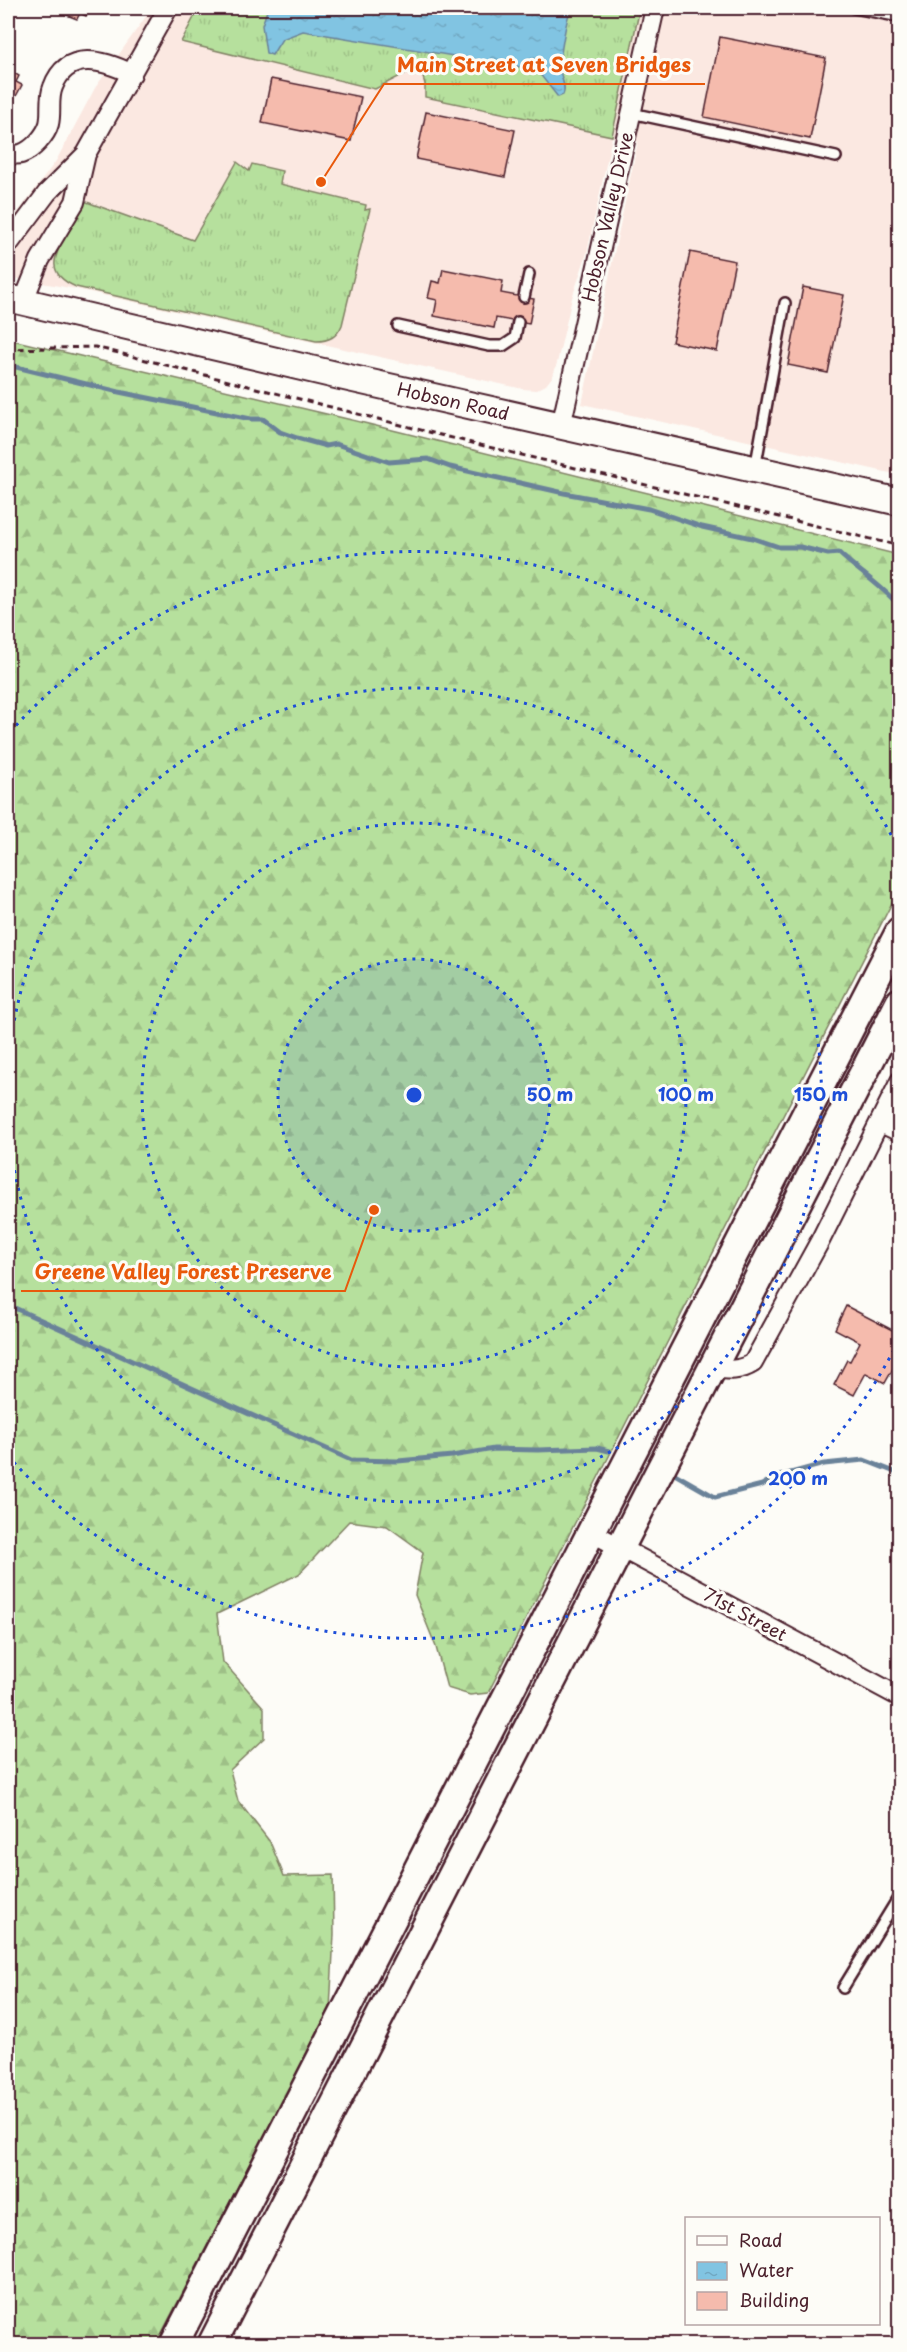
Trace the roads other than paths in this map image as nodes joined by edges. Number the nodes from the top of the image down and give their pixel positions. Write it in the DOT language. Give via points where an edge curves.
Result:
graph roads {
  1 [pos="168,8"];
  2 [pos="655,8"];
  3 [pos="855,8"];
  4 [pos="900,17"];
  5 [pos="132,74"];
  6 [pos="631,113"];
  7 [pos="8,154"];
  8 [pos="86,154"];
  9 [pos="836,157"];
  10 [pos="8,245"];
  11 [pos="529,274"];
  12 [pos="524,297"];
  13 [pos="15,300"];
  14 [pos="785,303"];
  15 [pos="518,322"];
  16 [pos="398,326"];
  17 [pos="561,426"];
  18 [pos="755,469"];
  19 [pos="900,502"];
  20 [pos="900,931"];
  21 [pos="900,1002"];
  22 [pos="900,1081"];
  23 [pos="881,1123"];
  24 [pos="900,1132"];
  25 [pos="712,1368"];
  26 [pos="591,1532"];
  27 [pos="620,1548"];
  28 [pos="900,1697"];
  29 [pos="900,1895"];
  30 [pos="843,1988"];
  31 [pos="174,2344"];
  32 [pos="212,2344"];
  1 -- 5 [label="street"];
  2 -- 6 [label="street, Hobson Valley Drive"];
  3 -- 4 [label="lane"];
  5 -- 7 [label="street" via="99,61 85,60 72,65 53,86 44,135 21,154"];
  5 -- 8 [label="street"];
  6 -- 9 [label="lane"];
  6 -- 17 [label="street, Hobson Valley Drive"];
  8 -- 10 [label="street" via="32,211"];
  8 -- 13 [label="street" via="75,202"];
  11 -- 12 [label="lane"];
  13 -- 17 [label="main road, Hobson Road"];
  14 -- 18 [label="lane"];
  15 -- 16 [label="lane" via="515,338 503,346"];
  17 -- 18 [label="main road, Hobson Road"];
  18 -- 19 [label="main road, Hobson Road"];
  20 -- 26 [label="main road"];
  21 -- 25 [label="main road"];
  22 -- 23 [label="street"];
  23 -- 24 [label="street"];
  23 -- 25 [label="street" via="753,1363 732,1371"];
  25 -- 27 [label="main road"];
  26 -- 27 [label="street, 71st Street"];
  26 -- 31 [label="main road"];
  27 -- 28 [label="street, 71st Street"];
  27 -- 32 [label="main road"];
  29 -- 30 [label="lane"];
}
